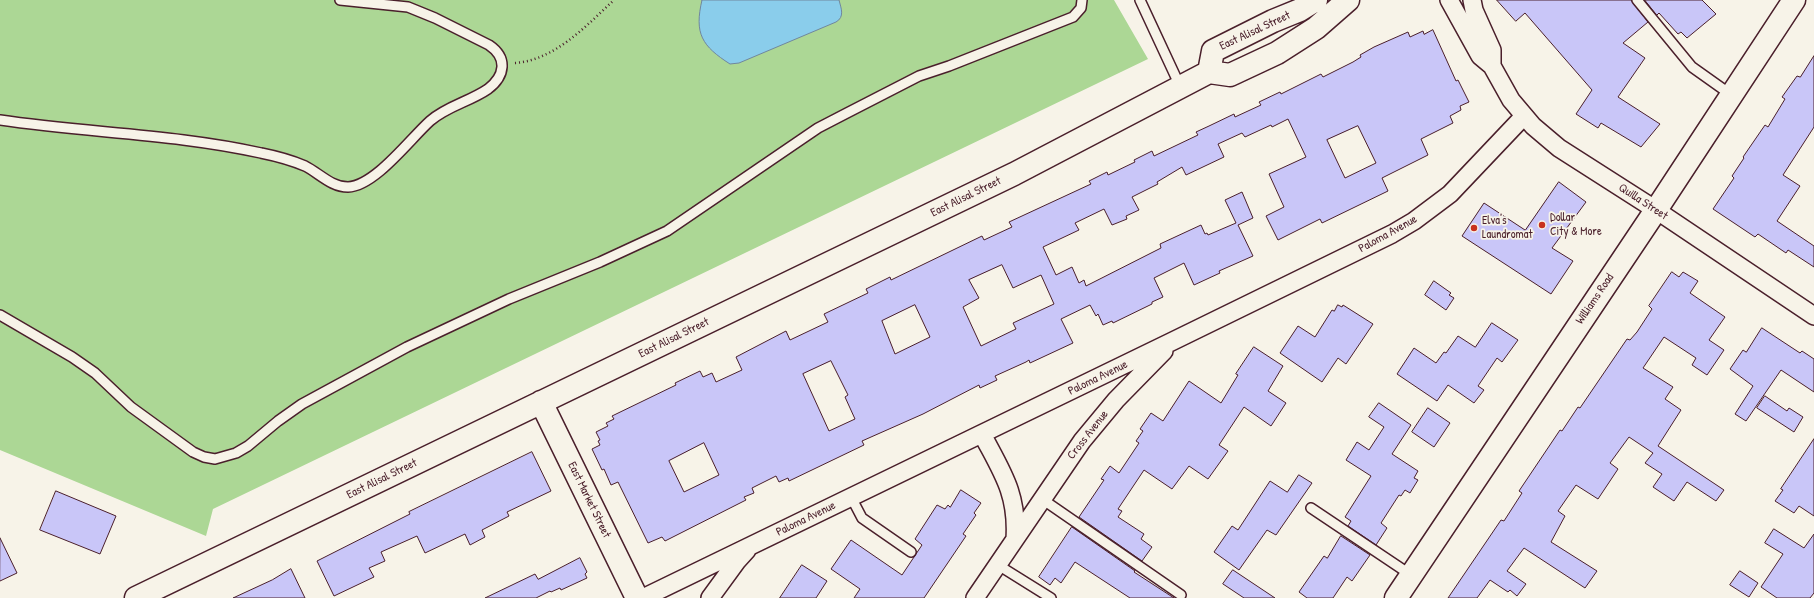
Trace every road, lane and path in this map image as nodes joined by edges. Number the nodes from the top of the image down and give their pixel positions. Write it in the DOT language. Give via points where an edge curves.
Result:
graph roads {
  1 [pos="340,0"];
  2 [pos="614,0"];
  3 [pos="1082,0"];
  4 [pos="1140,0"];
  5 [pos="1316,0"];
  6 [pos="1348,0"];
  7 [pos="1449,0"];
  8 [pos="1472,0"];
  9 [pos="1637,0"];
  10 [pos="1794,0"];
  11 [pos="1241,36"];
  12 [pos="503,64"];
  13 [pos="1256,64"];
  14 [pos="1492,66"];
  15 [pos="1209,72"];
  16 [pos="1180,86"];
  17 [pos="1730,94"];
  18 [pos="1524,116"];
  19 [pos="0,120"];
  20 [pos="1656,210"];
  21 [pos="0,315"];
  22 [pos="1814,316"];
  23 [pos="1174,342"];
  24 [pos="541,402"];
  25 [pos="982,434"];
  26 [pos="851,497"];
  27 [pos="1042,499"];
  28 [pos="1311,508"];
  29 [pos="1015,539"];
  30 [pos="751,545"];
  31 [pos="911,552"];
  32 [pos="998,565"];
  33 [pos="1411,575"];
  34 [pos="1181,595"];
  35 [pos="136,598"];
  36 [pos="637,598"];
  37 [pos="642,598"];
  38 [pos="710,598"];
  39 [pos="975,598"];
  40 [pos="1051,598"];
  41 [pos="1396,598"];
  1 -- 12 [label="lane" via="397,5 418,10 489,45 499,53"];
  2 -- 12 [label="path" via="547,55 527,62"];
  3 -- 21 [label="lane" via="1081,8 1073,17 919,76 818,128 667,231 509,299 407,347 302,404 248,446 224,457 215,459 193,452 131,407 94,373 72,357"];
  4 -- 16 [label="lane"];
  5 -- 11 [label="street, East Alisal Street" via="1300,10"];
  6 -- 13 [label="street" via="1304,37"];
  7 -- 14 [label="street, Quilla Street" via="1480,56"];
  8 -- 14 [label="street, Quilla Street" via="1492,50"];
  9 -- 17 [label="lane" via="1692,68"];
  10 -- 17 [label="street, Williams Road"];
  11 -- 13 [label="street" via="1244,53"];
  11 -- 15 [label="street, East Alisal Street" via="1213,50"];
  12 -- 19 [label="lane" via="499,76 489,88 439,114 375,175 349,187 332,183 292,161 249,151 202,143"];
  13 -- 15 [label="street" via="1230,75"];
  14 -- 18 [label="street, Quilla Street" via="1511,100"];
  15 -- 16 [label="street, East Alisal Street"];
  16 -- 24 [label="street, East Alisal Street" via="1014,174"];
  17 -- 20 [label="street, Williams Road"];
  18 -- 20 [label="street, Quilla Street" via="1559,148"];
  18 -- 23 [label="street, Paloma Avenue" via="1450,194 1403,227"];
  20 -- 22 [label="street, Quilla Street"];
  20 -- 33 [label="street, Williams Road"];
  23 -- 25 [label="street, Paloma Avenue"];
  23 -- 27 [label="street, Cross Avenue" via="1099,420"];
  24 -- 35 [label="street, East Alisal Street"];
  24 -- 36 [label="street, East Market Street"];
  25 -- 26 [label="street, Paloma Avenue"];
  25 -- 29 [label="street" via="1013,501"];
  26 -- 30 [label="street, Paloma Avenue"];
  26 -- 31 [label="lane" via="862,518"];
  27 -- 29 [label="street, Cross Avenue"];
  27 -- 34 [label="lane"];
  28 -- 33 [label="lane"];
  29 -- 32 [label="street, Cross Avenue"];
  30 -- 37 [label="street, Paloma Avenue"];
  30 -- 38 [label="street"];
  32 -- 39 [label="street, Cross Avenue"];
  32 -- 40 [label="lane"];
  33 -- 41 [label="street, Williams Road"];
}
